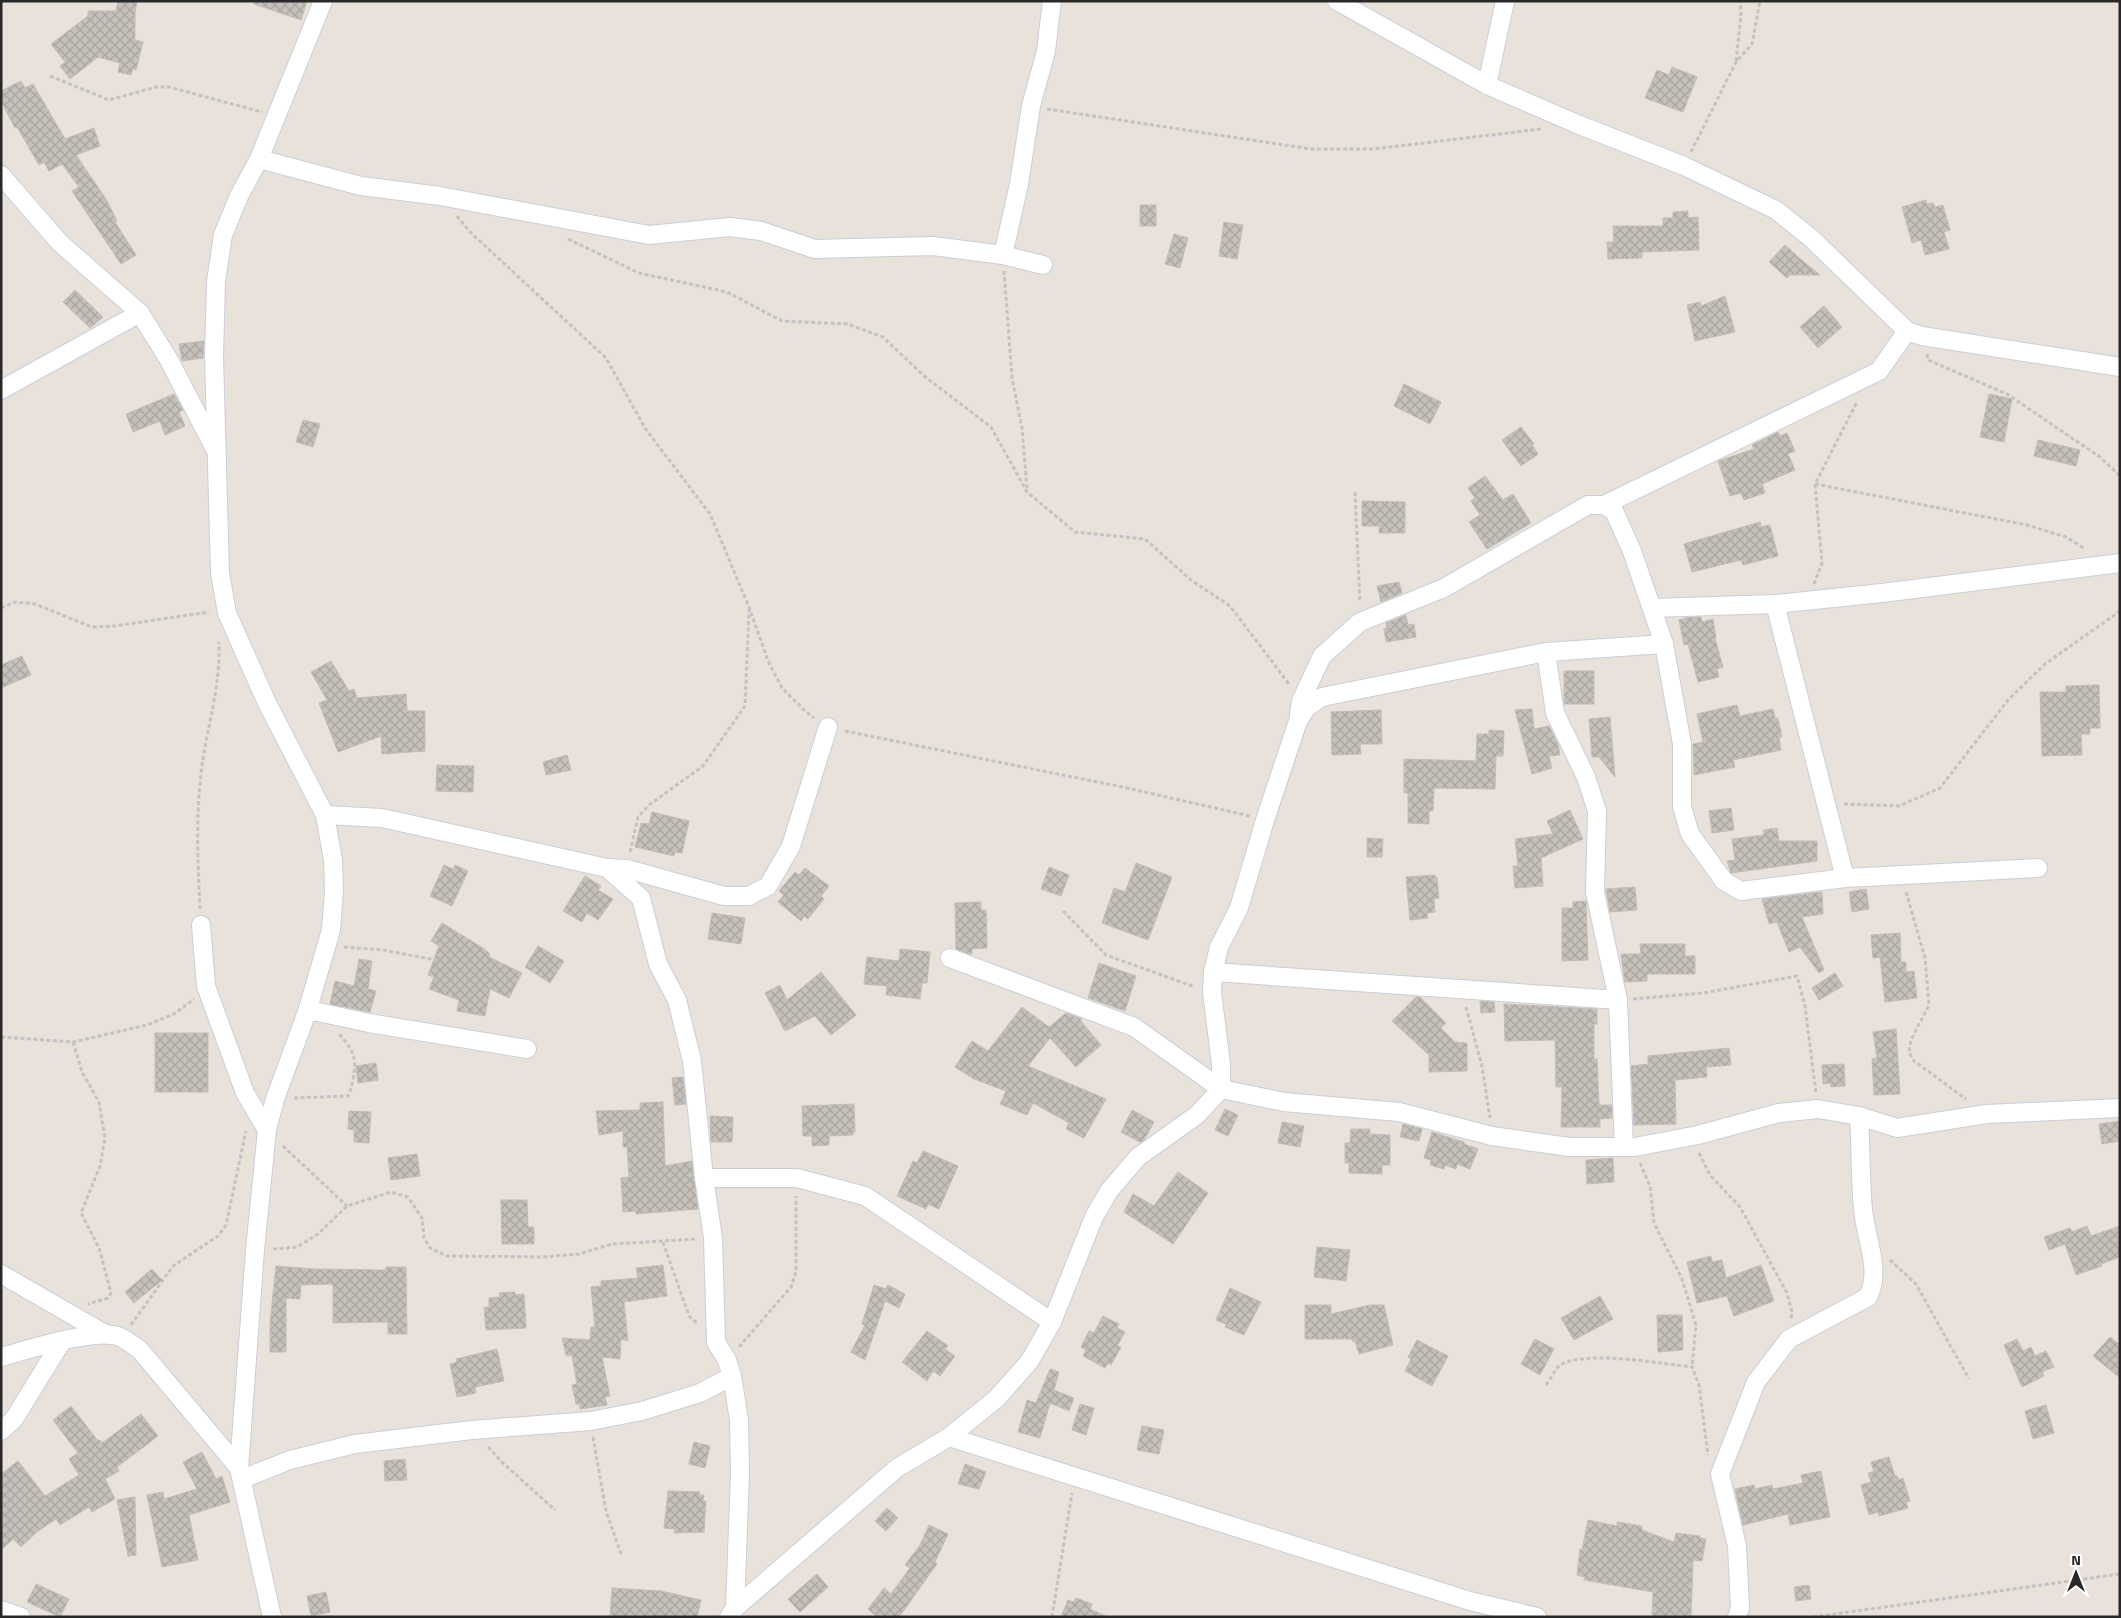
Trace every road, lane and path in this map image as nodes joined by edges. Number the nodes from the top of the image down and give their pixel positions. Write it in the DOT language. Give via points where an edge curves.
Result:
graph roads {
  1 [pos="323,1"];
  2 [pos="1052,1"];
  3 [pos="1337,1"];
  4 [pos="1505,1"];
  5 [pos="1740,1"];
  6 [pos="1760,1"];
  7 [pos="1736,62"];
  8 [pos="50,76"];
  9 [pos="1487,84"];
  10 [pos="1031,106"];
  11 [pos="277,116"];
  12 [pos="1548,128"];
  13 [pos="259,159"];
  14 [pos="1684,166"];
  15 [pos="2,179"];
  16 [pos="440,196"];
  17 [pos="564,236"];
  18 [pos="1003,255"];
  19 [pos="1043,266"];
  20 [pos="140,313"];
  21 [pos="1914,334"];
  22 [pos="2120,367"];
  23 [pos="1,390"];
  24 [pos="1858,400"];
  25 [pos="216,452"];
  26 [pos="2120,476"];
  27 [pos="1815,484"];
  28 [pos="1027,492"];
  29 [pos="1355,492"];
  30 [pos="1604,505"];
  31 [pos="2114,563"];
  32 [pos="1808,600"];
  33 [pos="1775,604"];
  34 [pos="749,606"];
  35 [pos="1,608"];
  36 [pos="1652,608"];
  37 [pos="2120,612"];
  38 [pos="227,613"];
  39 [pos="1360,622"];
  40 [pos="219,638"];
  41 [pos="1664,644"];
  42 [pos="1546,652"];
  43 [pos="1302,701"];
  44 [pos="1298,721"];
  45 [pos="828,727"];
  46 [pos="1826,803"];
  47 [pos="325,815"];
  48 [pos="1265,820"];
  49 [pos="607,868"];
  50 [pos="2038,868"];
  51 [pos="627,869"];
  52 [pos="1902,875"];
  53 [pos="1845,878"];
  54 [pos="1062,911"];
  55 [pos="201,925"];
  56 [pos="326,945"];
  57 [pos="950,958"];
  58 [pos="435,960"];
  59 [pos="1213,972"];
  60 [pos="206,986"];
  61 [pos="1461,991"];
  62 [pos="1212,992"];
  63 [pos="1618,1000"];
  64 [pos="312,1012"];
  65 [pos="1,1037"];
  66 [pos="73,1042"];
  67 [pos="527,1049"];
  68 [pos="1220,1089"];
  69 [pos="275,1099"];
  70 [pos="252,1106"];
  71 [pos="2120,1108"];
  72 [pos="1818,1109"];
  73 [pos="1987,1114"];
  74 [pos="1859,1116"];
  75 [pos="267,1130"];
  76 [pos="1698,1135"];
  77 [pos="1492,1136"];
  78 [pos="1630,1147"];
  79 [pos="704,1178"];
  80 [pos="796,1178"];
  81 [pos="347,1206"];
  82 [pos="713,1238"];
  83 [pos="663,1242"];
  84 [pos="255,1250"];
  85 [pos="1886,1256"];
  86 [pos="1,1274"];
  87 [pos="65,1310"];
  88 [pos="1052,1322"];
  89 [pos="113,1335"];
  90 [pos="1789,1339"];
  91 [pos="62,1341"];
  92 [pos="716,1342"];
  93 [pos="1,1358"];
  94 [pos="1692,1367"];
  95 [pos="730,1368"];
  96 [pos="1969,1379"];
  97 [pos="1546,1385"];
  98 [pos="591,1421"];
  99 [pos="472,1430"];
  100 [pos="1,1431"];
  101 [pos="949,1437"];
  102 [pos="241,1473"];
  103 [pos="1720,1474"];
  104 [pos="1075,1475"];
  105 [pos="555,1510"];
  106 [pos="621,1554"];
  107 [pos="2120,1574"];
  108 [pos="1,1610"];
  109 [pos="732,1612"];
  110 [pos="21,1617"];
  111 [pos="272,1617"];
  112 [pos="1052,1617"];
  113 [pos="1537,1617"];
  114 [pos="1737,1617"];
  115 [pos="1813,1617"];
  1 -- 11 [label="street"];
  2 -- 10 [label="street" via="1046,51"];
  3 -- 9 [label="street"];
  4 -- 9 [label="street"];
  5 -- 7 [label="path"];
  6 -- 7 [label="path" via="1752,44"];
  7 -- 14 [label="path"];
  8 -- 11 [label="path" via="109,100 156,87 169,87"];
  9 -- 14 [label="street"];
  10 -- 12 [label="path" via="1311,149 1374,149"];
  10 -- 18 [label="street" via="1019,184"];
  11 -- 13 [label="street"];
  13 -- 16 [label="street" via="361,186"];
  13 -- 25 [label="street" via="223,235 216,282"];
  14 -- 21 [label="street" via="1776,210 1811,238"];
  15 -- 20 [label="street" via="60,243"];
  16 -- 18 [label="street" via="649,235 730,227 761,230 815,249 933,246"];
  16 -- 34 [label="path" via="469,231 606,358 645,428 710,514"];
  17 -- 28 [label="path" via="638,273 727,292 782,321 847,324 883,337 924,376 991,427"];
  18 -- 19 [label="street"];
  18 -- 28 [label="path" via="1012,378 1022,428"];
  20 -- 23 [label="street"];
  20 -- 25 [label="street" via="169,360"];
  21 -- 22 [label="street"];
  21 -- 26 [label="path" via="1928,360 2007,394 2100,457"];
  21 -- 30 [label="street" via="1879,371"];
  24 -- 27 [label="path"];
  25 -- 38 [label="street" via="220,573"];
  27 -- 31 [label="path" via="2027,525 2066,537"];
  27 -- 32 [label="path" via="1822,564"];
  28 -- 43 [label="path" via="1075,532 1145,539 1191,580 1230,606"];
  29 -- 39 [label="path"];
  30 -- 36 [label="street" via="1614,511"];
  30 -- 39 [label="street" via="1588,505 1444,588"];
  31 -- 32 [label="street"];
  32 -- 33 [label="street"];
  33 -- 36 [label="street"];
  33 -- 46 [label="street"];
  34 -- 45 [label="path" via="768,661 782,688 804,710"];
  34 -- 51 [label="path" via="745,706 703,766 649,805 638,817"];
  35 -- 38 [label="path" via="15,602 36,604 92,627 218,610"];
  36 -- 41 [label="street"];
  37 -- 46 [label="path" via="2045,664 2008,700 1940,788 1898,806"];
  38 -- 47 [label="street" via="267,702"];
  39 -- 43 [label="street" via="1322,656"];
  40 -- 55 [label="path" via="220,666 200,782 197,851"];
  41 -- 42 [label="street"];
  41 -- 53 [label="street" via="1682,744 1682,807 1690,834 1706,858 1724,881 1740,891"];
  42 -- 44 [label="street" via="1322,697 1307,707"];
  42 -- 63 [label="street" via="1554,713 1586,777 1597,811 1595,892"];
  43 -- 44 [label="street"];
  44 -- 48 [label="street"];
  45 -- 48 [label="path" via="1127,788"];
  45 -- 51 [label="street" via="791,846 768,886 749,896 724,896"];
  46 -- 53 [label="street"];
  47 -- 49 [label="street" via="382,818"];
  47 -- 56 [label="street" via="333,860 334,891 331,930"];
  48 -- 59 [label="street" via="1239,908 1219,947"];
  49 -- 51 [label="street"];
  49 -- 79 [label="street" via="641,898 658,964 677,1000 692,1061"];
  50 -- 52 [label="street"];
  52 -- 53 [label="street"];
  52 -- 73 [label="path" via="1925,958 1929,1005 1911,1040 1909,1052 1914,1061"];
  54 -- 62 [label="path" via="1106,954"];
  55 -- 60 [label="street"];
  56 -- 58 [label="path" via="383,950"];
  56 -- 64 [label="street"];
  57 -- 68 [label="street" via="1134,1027"];
  59 -- 61 [label="street"];
  59 -- 62 [label="street"];
  60 -- 66 [label="path" via="174,1014 147,1025"];
  60 -- 70 [label="street"];
  61 -- 63 [label="street"];
  61 -- 77 [label="path" via="1482,1066"];
  62 -- 68 [label="street" via="1221,1064"];
  63 -- 72 [label="path" via="1703,993 1797,976 1805,1006"];
  63 -- 78 [label="street"];
  64 -- 67 [label="street"];
  64 -- 69 [label="street"];
  64 -- 69 [label="path" via="345,1042 354,1058 351,1091 348,1096"];
  65 -- 66 [label="path"];
  66 -- 87 [label="path" via="82,1072 99,1102 105,1138 100,1166 81,1212 99,1248 111,1293 108,1298"];
  68 -- 77 [label="street" via="1284,1102 1399,1112"];
  68 -- 88 [label="street" via="1197,1115 1138,1157 1109,1190 1094,1217"];
  69 -- 75 [label="street"];
  70 -- 75 [label="street"];
  70 -- 89 [label="path" via="226,1225 218,1236 173,1266 140,1314"];
  71 -- 73 [label="street"];
  72 -- 74 [label="street"];
  72 -- 76 [label="street" via="1779,1113"];
  73 -- 74 [label="street" via="1897,1128"];
  74 -- 90 [label="street" via="1863,1211 1873,1266 1873,1288 1868,1297"];
  75 -- 81 [label="path"];
  75 -- 84 [label="street"];
  76 -- 78 [label="street"];
  76 -- 90 [label="path" via="1698,1150 1710,1176 1740,1207 1787,1294 1792,1312"];
  77 -- 78 [label="street" via="1569,1147"];
  78 -- 94 [label="path" via="1650,1186 1654,1223 1682,1279 1696,1325"];
  79 -- 80 [label="street"];
  79 -- 82 [label="street"];
  80 -- 88 [label="street" via="865,1196"];
  80 -- 95 [label="path" via="796,1272 791,1287"];
  81 -- 83 [label="path" via="390,1192 408,1197 422,1218 424,1238 430,1248 447,1256 544,1257 579,1254 612,1244"];
  81 -- 84 [label="path" via="318,1234 297,1246"];
  82 -- 83 [label="path"];
  82 -- 92 [label="street"];
  83 -- 92 [label="path" via="689,1316"];
  84 -- 102 [label="street"];
  85 -- 96 [label="path" via="1916,1284"];
  86 -- 87 [label="street"];
  87 -- 89 [label="street"];
  88 -- 101 [label="street" via="1029,1362 996,1399"];
  89 -- 91 [label="street"];
  89 -- 102 [label="street" via="140,1350"];
  90 -- 103 [label="street" via="1756,1382"];
  91 -- 93 [label="street"];
  91 -- 100 [label="street" via="14,1419"];
  92 -- 95 [label="street"];
  94 -- 97 [label="path" via="1629,1359 1579,1359 1559,1366"];
  94 -- 103 [label="path" via="1699,1385 1708,1458"];
  95 -- 98 [label="street" via="700,1392 642,1411"];
  95 -- 109 [label="street" via="739,1420 740,1473"];
  98 -- 99 [label="street"];
  98 -- 106 [label="path" via="606,1511"];
  99 -- 102 [label="street" via="355,1444"];
  99 -- 105 [label="path"];
  101 -- 104 [label="street"];
  101 -- 109 [label="street" via="897,1468"];
  102 -- 111 [label="street"];
  103 -- 114 [label="street" via="1737,1546 1740,1608"];
  104 -- 112 [label="path"];
  104 -- 113 [label="street" via="1452,1596"];
  107 -- 115 [label="path"];
  108 -- 110 [label="street"];
}
